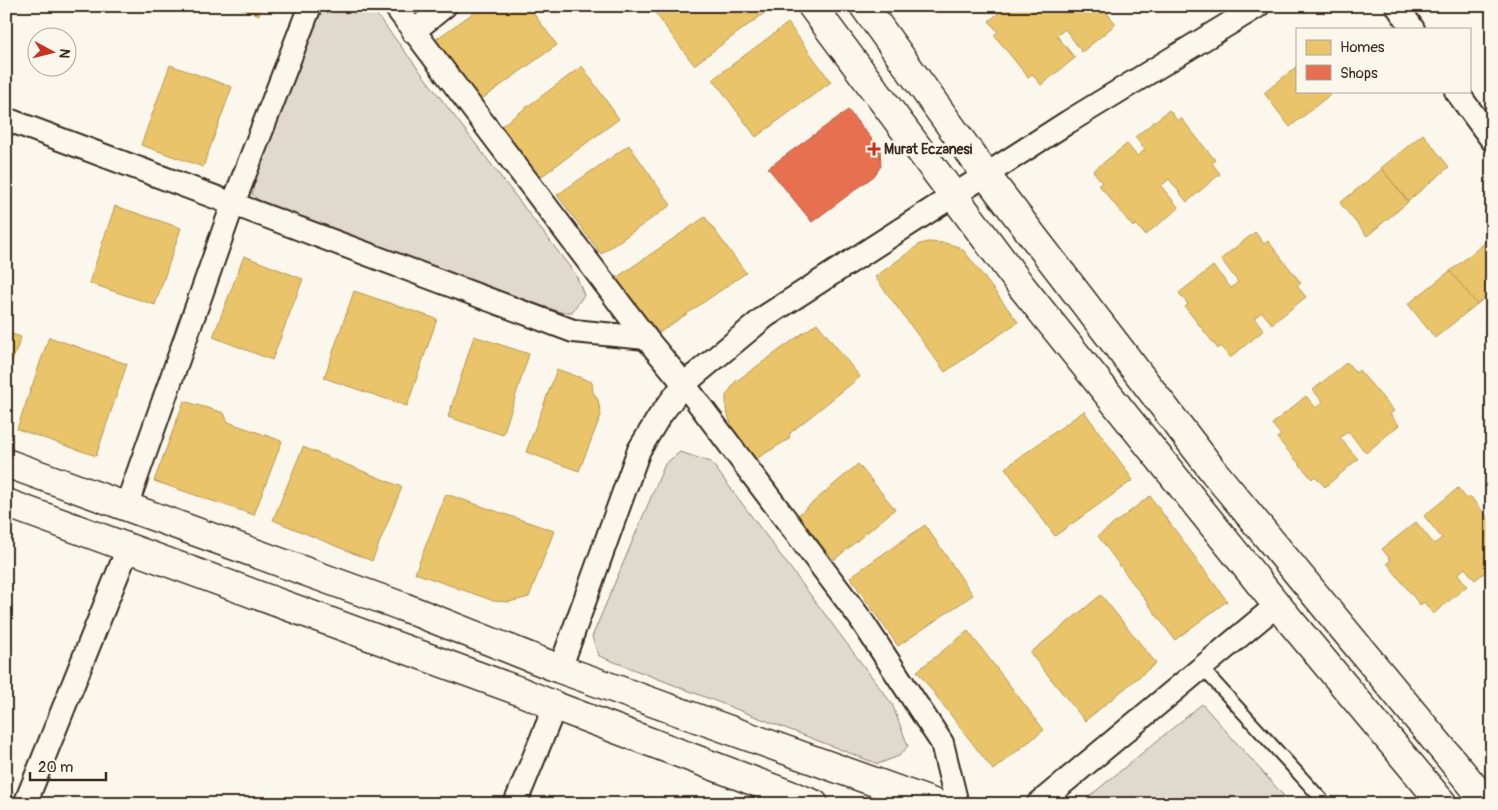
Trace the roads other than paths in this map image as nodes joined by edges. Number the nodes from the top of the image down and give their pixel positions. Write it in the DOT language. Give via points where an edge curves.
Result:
graph roads {
  1 [pos="310,6"];
  2 [pos="395,6"];
  3 [pos="446,6"];
  4 [pos="812,6"];
  5 [pos="864,6"];
  6 [pos="1258,6"];
  7 [pos="1397,6"];
  8 [pos="1412,28"];
  9 [pos="413,32"];
  10 [pos="1457,92"];
  11 [pos="6,119"];
  12 [pos="1492,140"];
  13 [pos="986,175"];
  14 [pos="953,196"];
  15 [pos="233,204"];
  16 [pos="646,338"];
  17 [pos="684,384"];
  18 [pos="6,463"];
  19 [pos="6,503"];
  20 [pos="126,507"];
  21 [pos="128,548"];
  22 [pos="1277,605"];
  23 [pos="550,665"];
  24 [pos="1202,668"];
  25 [pos="591,680"];
  26 [pos="530,695"];
  27 [pos="566,710"];
  28 [pos="26,804"];
  29 [pos="515,804"];
  30 [pos="814,804"];
  31 [pos="936,804"];
  32 [pos="957,804"];
  33 [pos="1038,804"];
  34 [pos="1326,804"];
  35 [pos="1443,804"];
  36 [pos="1488,804"];
  1 -- 15 [label="street"];
  2 -- 9 [label="street"];
  3 -- 9 [label="street"];
  4 -- 14 [label="street"];
  5 -- 13 [label="street"];
  6 -- 13 [label="street"];
  7 -- 8 [label="street"];
  9 -- 16 [label="street"];
  10 -- 12 [label="street"];
  11 -- 15 [label="street"];
  13 -- 14 [label="street"];
  13 -- 36 [label="street" via="1214,472"];
  14 -- 17 [label="street" via="766,316"];
  14 -- 22 [label="street"];
  15 -- 16 [label="street" via="573,331"];
  15 -- 20 [label="street"];
  16 -- 17 [label="street"];
  17 -- 23 [label="street" via="639,450"];
  17 -- 32 [label="street" via="860,618 942,743"];
  18 -- 20 [label="street"];
  19 -- 21 [label="street"];
  20 -- 23 [label="street" via="401,606"];
  21 -- 26 [label="street"];
  21 -- 28 [label="street"];
  22 -- 24 [label="street"];
  22 -- 35 [label="street"];
  23 -- 25 [label="street"];
  23 -- 26 [label="street"];
  24 -- 33 [label="street"];
  24 -- 34 [label="lane"];
  25 -- 27 [label="street"];
  25 -- 31 [label="street"];
  26 -- 27 [label="street"];
  27 -- 29 [label="street"];
  27 -- 30 [label="street"];
}
